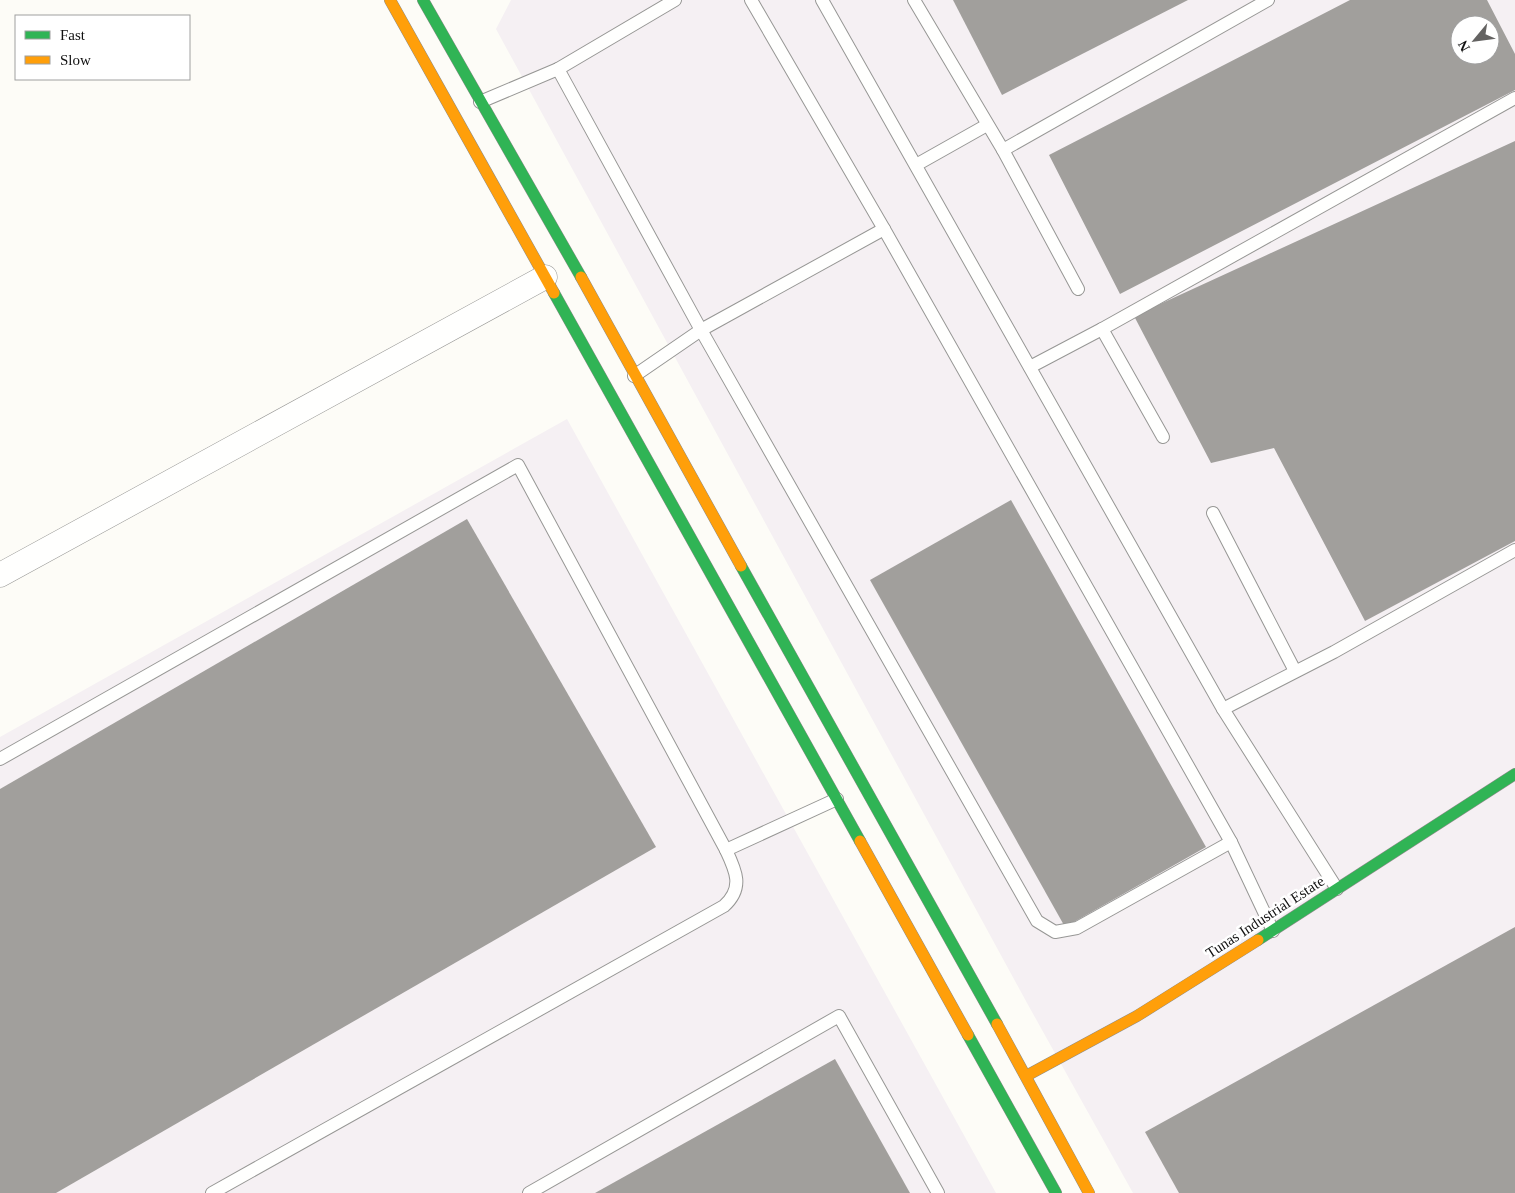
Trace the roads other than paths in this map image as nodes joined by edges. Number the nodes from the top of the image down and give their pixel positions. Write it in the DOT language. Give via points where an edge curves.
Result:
graph roads {
  1 [pos="390,0"];
  2 [pos="423,0"];
  3 [pos="675,0"];
  4 [pos="751,0"];
  5 [pos="822,0"];
  6 [pos="914,0"];
  7 [pos="1268,0"];
  8 [pos="558,69"];
  9 [pos="1515,98"];
  10 [pos="480,102"];
  11 [pos="987,125"];
  12 [pos="1003,150"];
  13 [pos="916,165"];
  14 [pos="884,229"];
  15 [pos="544,277"];
  16 [pos="1078,289"];
  17 [pos="1102,329"];
  18 [pos="701,330"];
  19 [pos="1030,367"];
  20 [pos="634,376"];
  21 [pos="1164,437"];
  22 [pos="1213,513"];
  23 [pos="1515,550"];
  24 [pos="0,575"];
  25 [pos="1296,671"];
  26 [pos="1223,709"];
  27 [pos="0,759"];
  28 [pos="1515,774"];
  29 [pos="837,799"];
  30 [pos="1232,842"];
  31 [pos="726,850"];
  32 [pos="1337,889"];
  33 [pos="1273,931"];
  34 [pos="1026,1076"];
  35 [pos="212,1193"];
  36 [pos="529,1193"];
  37 [pos="938,1193"];
  38 [pos="1056,1193"];
  39 [pos="1089,1193"];
  1 -- 15 [label="main road"];
  2 -- 10 [label="main road"];
  3 -- 8 [label="lane"];
  4 -- 14 [label="lane"];
  5 -- 13 [label="lane"];
  6 -- 11 [label="lane"];
  7 -- 12 [label="lane"];
  8 -- 10 [label="lane"];
  8 -- 18 [label="lane"];
  9 -- 17 [label="lane"];
  10 -- 20 [label="main road" via="564,246"];
  11 -- 12 [label="lane"];
  11 -- 13 [label="lane"];
  12 -- 16 [label="lane"];
  13 -- 19 [label="lane"];
  14 -- 18 [label="lane"];
  14 -- 30 [label="lane"];
  15 -- 24 [label="street"];
  15 -- 29 [label="main road"];
  17 -- 19 [label="lane"];
  17 -- 21 [label="lane"];
  18 -- 20 [label="lane"];
  18 -- 30 [label="lane" via="1037,921 1055,932 1077,928"];
  19 -- 26 [label="lane"];
  20 -- 34 [label="main road"];
  22 -- 25 [label="lane"];
  23 -- 25 [label="lane"];
  25 -- 26 [label="lane"];
  26 -- 32 [label="lane"];
  27 -- 31 [label="lane" via="518,465"];
  28 -- 32 [label="main road, Tunas Industrial Estate"];
  29 -- 31 [label="lane"];
  29 -- 38 [label="main road"];
  30 -- 33 [label="lane"];
  31 -- 35 [label="lane" via="735,872 736,892 724,906"];
  32 -- 33 [label="main road, Tunas Industrial Estate"];
  33 -- 34 [label="main road, Tunas Industrial Estate" via="1137,1016"];
  34 -- 39 [label="main road"];
  36 -- 37 [label="lane" via="839,1016"];
}
